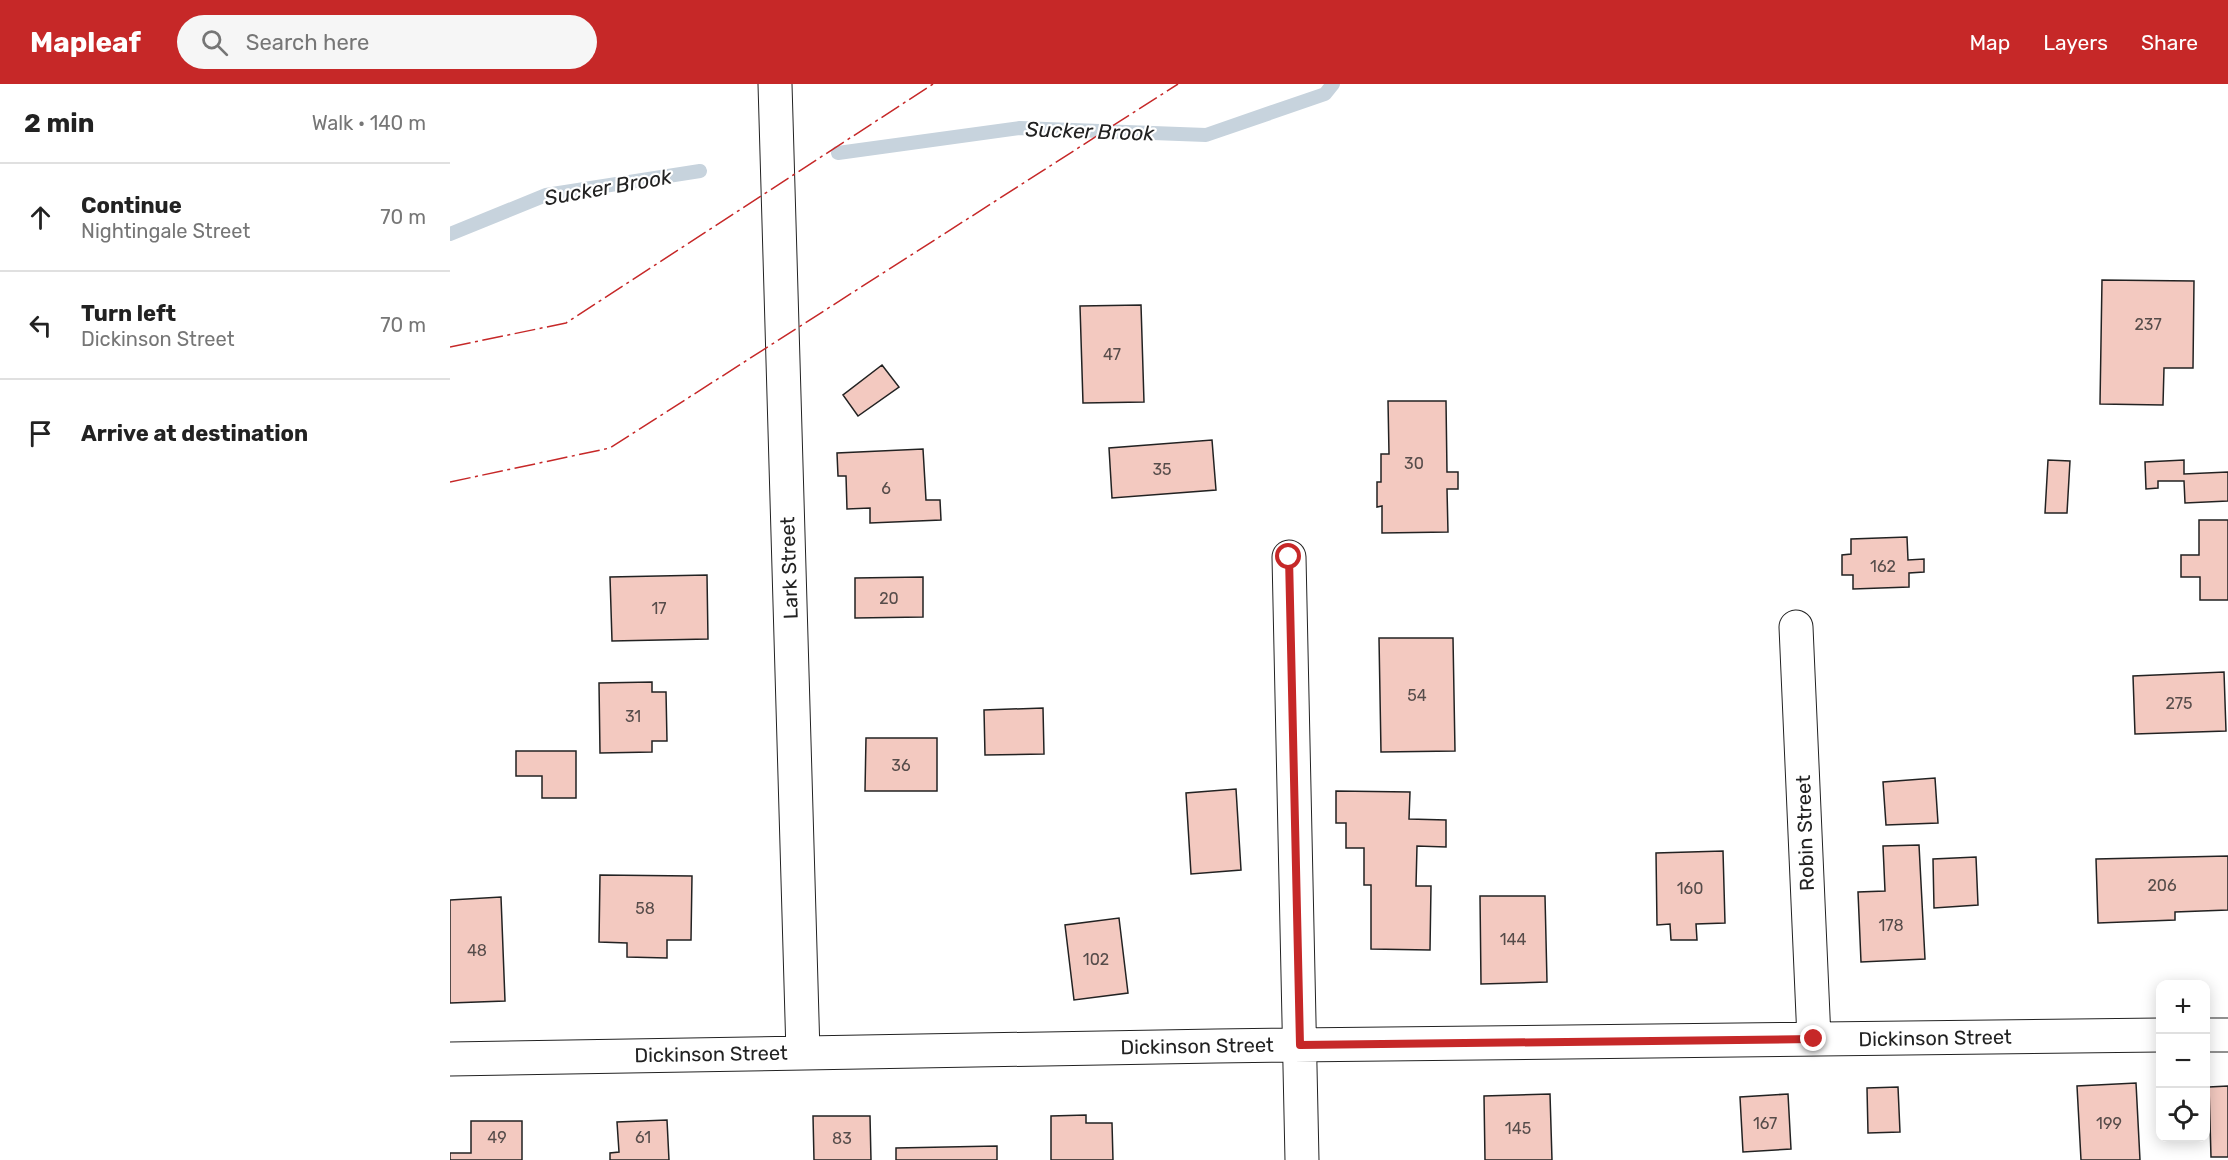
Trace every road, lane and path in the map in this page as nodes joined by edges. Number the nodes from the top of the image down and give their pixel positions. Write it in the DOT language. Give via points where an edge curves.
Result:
graph roads {
  1 [pos="775,84"];
  2 [pos="1289,557"];
  3 [pos="1796,627"];
  4 [pos="2156,1035"];
  5 [pos="2210,1035"];
  6 [pos="2228,1035"];
  7 [pos="1814,1039"];
  8 [pos="1300,1045"];
  9 [pos="804,1053"];
  10 [pos="450,1059"];
  11 [pos="1302,1160"];
  1 -- 9 [label="street, Lark Street"];
  2 -- 8 [label="street"];
  3 -- 7 [label="street, Robin Street"];
  4 -- 7 [label="street, Dickinson Street"];
  5 -- 6 [label="street"];
  7 -- 8 [label="street, Dickinson Street"];
  8 -- 9 [label="street, Dickinson Street"];
  8 -- 11 [label="street"];
  9 -- 10 [label="street, Dickinson Street"];
}
